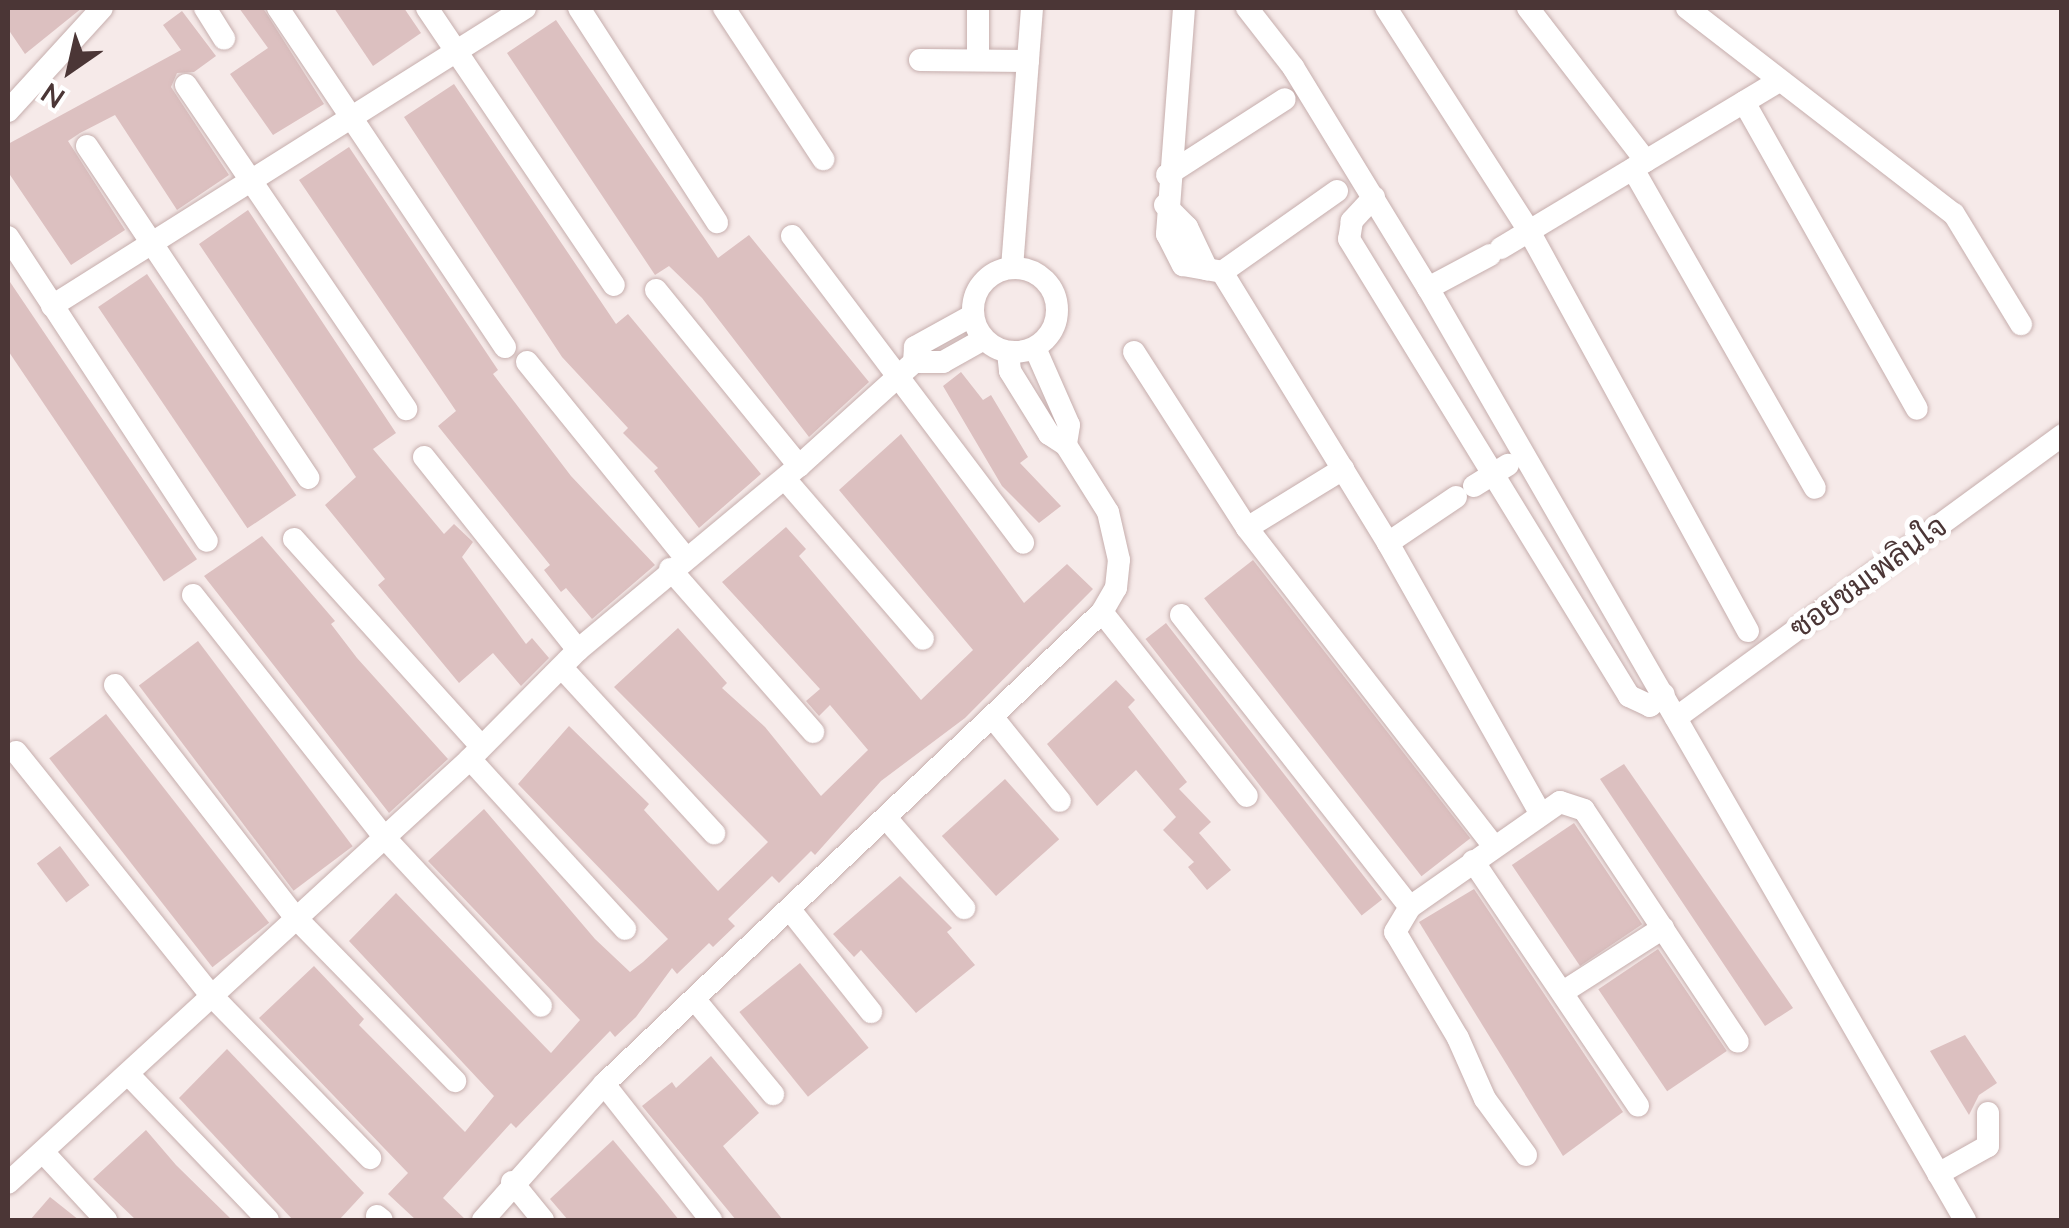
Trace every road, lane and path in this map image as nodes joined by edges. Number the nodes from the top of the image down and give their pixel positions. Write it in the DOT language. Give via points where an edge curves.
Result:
graph roads {
  1 [pos="102,8"];
  2 [pos="205,8"];
  3 [pos="278,8"];
  4 [pos="426,8"];
  5 [pos="525,8"];
  6 [pos="580,8"];
  7 [pos="724,8"];
  8 [pos="978,8"];
  9 [pos="1032,8"];
  10 [pos="1184,8"];
  11 [pos="1247,8"];
  12 [pos="1386,8"];
  13 [pos="1528,8"];
  14 [pos="1687,8"];
  15 [pos="80,16"];
  16 [pos="224,39"];
  17 [pos="454,51"];
  18 [pos="978,58"];
  19 [pos="920,60"];
  20 [pos="1028,62"];
  21 [pos="1779,81"];
  22 [pos="186,85"];
  23 [pos="1285,99"];
  24 [pos="1744,102"];
  25 [pos="10,104"];
  26 [pos="352,117"];
  27 [pos="87,146"];
  28 [pos="824,158"];
  29 [pos="1640,165"];
  30 [pos="1167,175"];
  31 [pos="251,185"];
  32 [pos="1337,191"];
  33 [pos="1374,197"];
  34 [pos="717,222"];
  35 [pos="1529,231"];
  36 [pos="792,236"];
  37 [pos="8,237"];
  38 [pos="152,248"];
  39 [pos="1012,268"];
  40 [pos="1215,271"];
  41 [pos="1438,284"];
  42 [pos="614,285"];
  43 [pos="656,290"];
  44 [pos="52,306"];
  45 [pos="973,315"];
  46 [pos="2021,324"];
  47 [pos="984,339"];
  48 [pos="505,346"];
  49 [pos="1035,348"];
  50 [pos="1008,352"];
  51 [pos="1134,352"];
  52 [pos="527,362"];
  53 [pos="907,368"];
  54 [pos="406,409"];
  55 [pos="1917,409"];
  56 [pos="2062,435"];
  57 [pos="1066,446"];
  58 [pos="1524,455"];
  59 [pos="424,456"];
  60 [pos="1343,469"];
  61 [pos="792,472"];
  62 [pos="1496,473"];
  63 [pos="308,478"];
  64 [pos="1815,488"];
  65 [pos="1247,528"];
  66 [pos="294,539"];
  67 [pos="206,540"];
  68 [pos="1023,544"];
  69 [pos="1388,544"];
  70 [pos="677,562"];
  71 [pos="193,595"];
  72 [pos="1102,612"];
  73 [pos="1181,615"];
  74 [pos="1748,631"];
  75 [pos="923,639"];
  76 [pos="578,650"];
  77 [pos="564,670"];
  78 [pos="115,685"];
  79 [pos="1664,694"];
  80 [pos="1676,718"];
  81 [pos="994,719"];
  82 [pos="812,732"];
  83 [pos="16,752"];
  84 [pos="476,753"];
  85 [pos="1246,796"];
  86 [pos="1060,801"];
  87 [pos="1540,814"];
  88 [pos="888,819"];
  89 [pos="714,834"];
  90 [pos="385,838"];
  91 [pos="1494,846"];
  92 [pos="1473,861"];
  93 [pos="1410,907"];
  94 [pos="964,908"];
  95 [pos="790,910"];
  96 [pos="296,918"];
  97 [pos="1663,928"];
  98 [pos="625,930"];
  99 [pos="1562,992"];
  100 [pos="211,996"];
  101 [pos="696,1001"];
  102 [pos="542,1006"];
  103 [pos="871,1012"];
  104 [pos="1738,1042"];
  105 [pos="128,1074"];
  106 [pos="454,1081"];
  107 [pos="604,1084"];
  108 [pos="773,1094"];
  109 [pos="1638,1106"];
  110 [pos="1988,1113"];
  111 [pos="44,1152"];
  112 [pos="1526,1154"];
  113 [pos="370,1158"];
  114 [pos="1946,1170"];
  115 [pos="512,1182"];
  116 [pos="8,1183"];
  117 [pos="106,1220"];
  118 [pos="268,1220"];
  119 [pos="483,1220"];
  120 [pos="543,1220"];
  121 [pos="712,1220"];
  122 [pos="1966,1220"];
  1 -- 15 [label="street"];
  2 -- 16 [label="street"];
  3 -- 26 [label="street"];
  4 -- 17 [label="street"];
  5 -- 17 [label="street"];
  6 -- 34 [label="street"];
  7 -- 28 [label="street"];
  8 -- 18 [label="street"];
  9 -- 20 [label="street"];
  10 -- 30 [label="street"];
  11 -- 33 [label="street" via="1293,67"];
  12 -- 35 [label="street"];
  13 -- 29 [label="street"];
  14 -- 21 [label="street"];
  15 -- 25 [label="street"];
  17 -- 26 [label="street"];
  17 -- 42 [label="street"];
  18 -- 19 [label="street"];
  18 -- 20 [label="street"];
  20 -- 39 [label="street"];
  21 -- 24 [label="street"];
  21 -- 46 [label="street" via="1954,214"];
  22 -- 31 [label="street"];
  23 -- 30 [label="street"];
  24 -- 29 [label="street"];
  24 -- 55 [label="street"];
  26 -- 31 [label="street"];
  26 -- 48 [label="street"];
  27 -- 38 [label="street"];
  29 -- 35 [label="street"];
  29 -- 64 [label="street"];
  30 -- 40 [label="street" via="1176,256 1192,269"];
  31 -- 38 [label="street"];
  31 -- 54 [label="street"];
  32 -- 40 [label="street"];
  33 -- 41 [label="street"];
  33 -- 62 [label="street" via="1352,221 1349,238"];
  35 -- 41 [label="street"];
  35 -- 74 [label="street"];
  36 -- 53 [label="street"];
  37 -- 44 [label="street"];
  38 -- 44 [label="street"];
  38 -- 63 [label="street"];
  39 -- 45 [label="street" via="987,278"];
  39 -- 49 [label="street" via="1039,276 1056,299 1054,327"];
  40 -- 60 [label="street"];
  41 -- 58 [label="street"];
  43 -- 61 [label="street"];
  44 -- 67 [label="street"];
  45 -- 47 [label="street"];
  45 -- 53 [label="street" via="927,337"];
  47 -- 50 [label="street"];
  47 -- 53 [label="street" via="943,362"];
  49 -- 50 [label="street"];
  49 -- 57 [label="street" via="1069,425"];
  50 -- 57 [label="street" via="1010,371 1049,434"];
  51 -- 65 [label="street"];
  52 -- 70 [label="street"];
  53 -- 61 [label="street"];
  53 -- 68 [label="street"];
  56 -- 80 [label="street, ซอยชมเพลินใจ"];
  57 -- 72 [label="street" via="1116,537 1116,588"];
  58 -- 62 [label="street"];
  58 -- 79 [label="street"];
  59 -- 76 [label="street"];
  60 -- 65 [label="street"];
  60 -- 69 [label="street"];
  61 -- 70 [label="street"];
  61 -- 75 [label="street"];
  62 -- 69 [label="street"];
  62 -- 79 [label="street" via="1629,696 1650,706"];
  65 -- 91 [label="street"];
  66 -- 84 [label="street"];
  69 -- 87 [label="street"];
  70 -- 76 [label="street"];
  70 -- 82 [label="street"];
  71 -- 90 [label="street"];
  72 -- 81 [label="street"];
  72 -- 85 [label="street"];
  73 -- 93 [label="street"];
  76 -- 77 [label="street"];
  77 -- 84 [label="street"];
  77 -- 89 [label="street"];
  78 -- 96 [label="street"];
  79 -- 80 [label="street"];
  80 -- 114 [label="street"];
  81 -- 86 [label="street"];
  81 -- 88 [label="street"];
  83 -- 100 [label="street"];
  84 -- 90 [label="street"];
  84 -- 98 [label="street"];
  87 -- 91 [label="street"];
  87 -- 97 [label="street" via="1569,802 1584,810"];
  88 -- 94 [label="street"];
  88 -- 95 [label="street"];
  90 -- 96 [label="street"];
  90 -- 102 [label="street"];
  91 -- 92 [label="street"];
  92 -- 93 [label="street"];
  92 -- 99 [label="street"];
  93 -- 112 [label="street" via="1394,932 1397,944 1444,1013 1485,1099"];
  95 -- 101 [label="street"];
  95 -- 103 [label="street"];
  96 -- 100 [label="street"];
  96 -- 106 [label="street"];
  97 -- 99 [label="street"];
  97 -- 104 [label="street"];
  99 -- 109 [label="street"];
  100 -- 105 [label="street"];
  100 -- 113 [label="street"];
  101 -- 107 [label="street"];
  101 -- 108 [label="street"];
  105 -- 111 [label="street"];
  105 -- 118 [label="street"];
  107 -- 115 [label="street"];
  107 -- 121 [label="street"];
  110 -- 114 [label="street" via="1992,1135 1980,1154"];
  111 -- 116 [label="street"];
  111 -- 117 [label="street"];
  114 -- 122 [label="street"];
  115 -- 119 [label="street"];
  115 -- 120 [label="street"];
}
